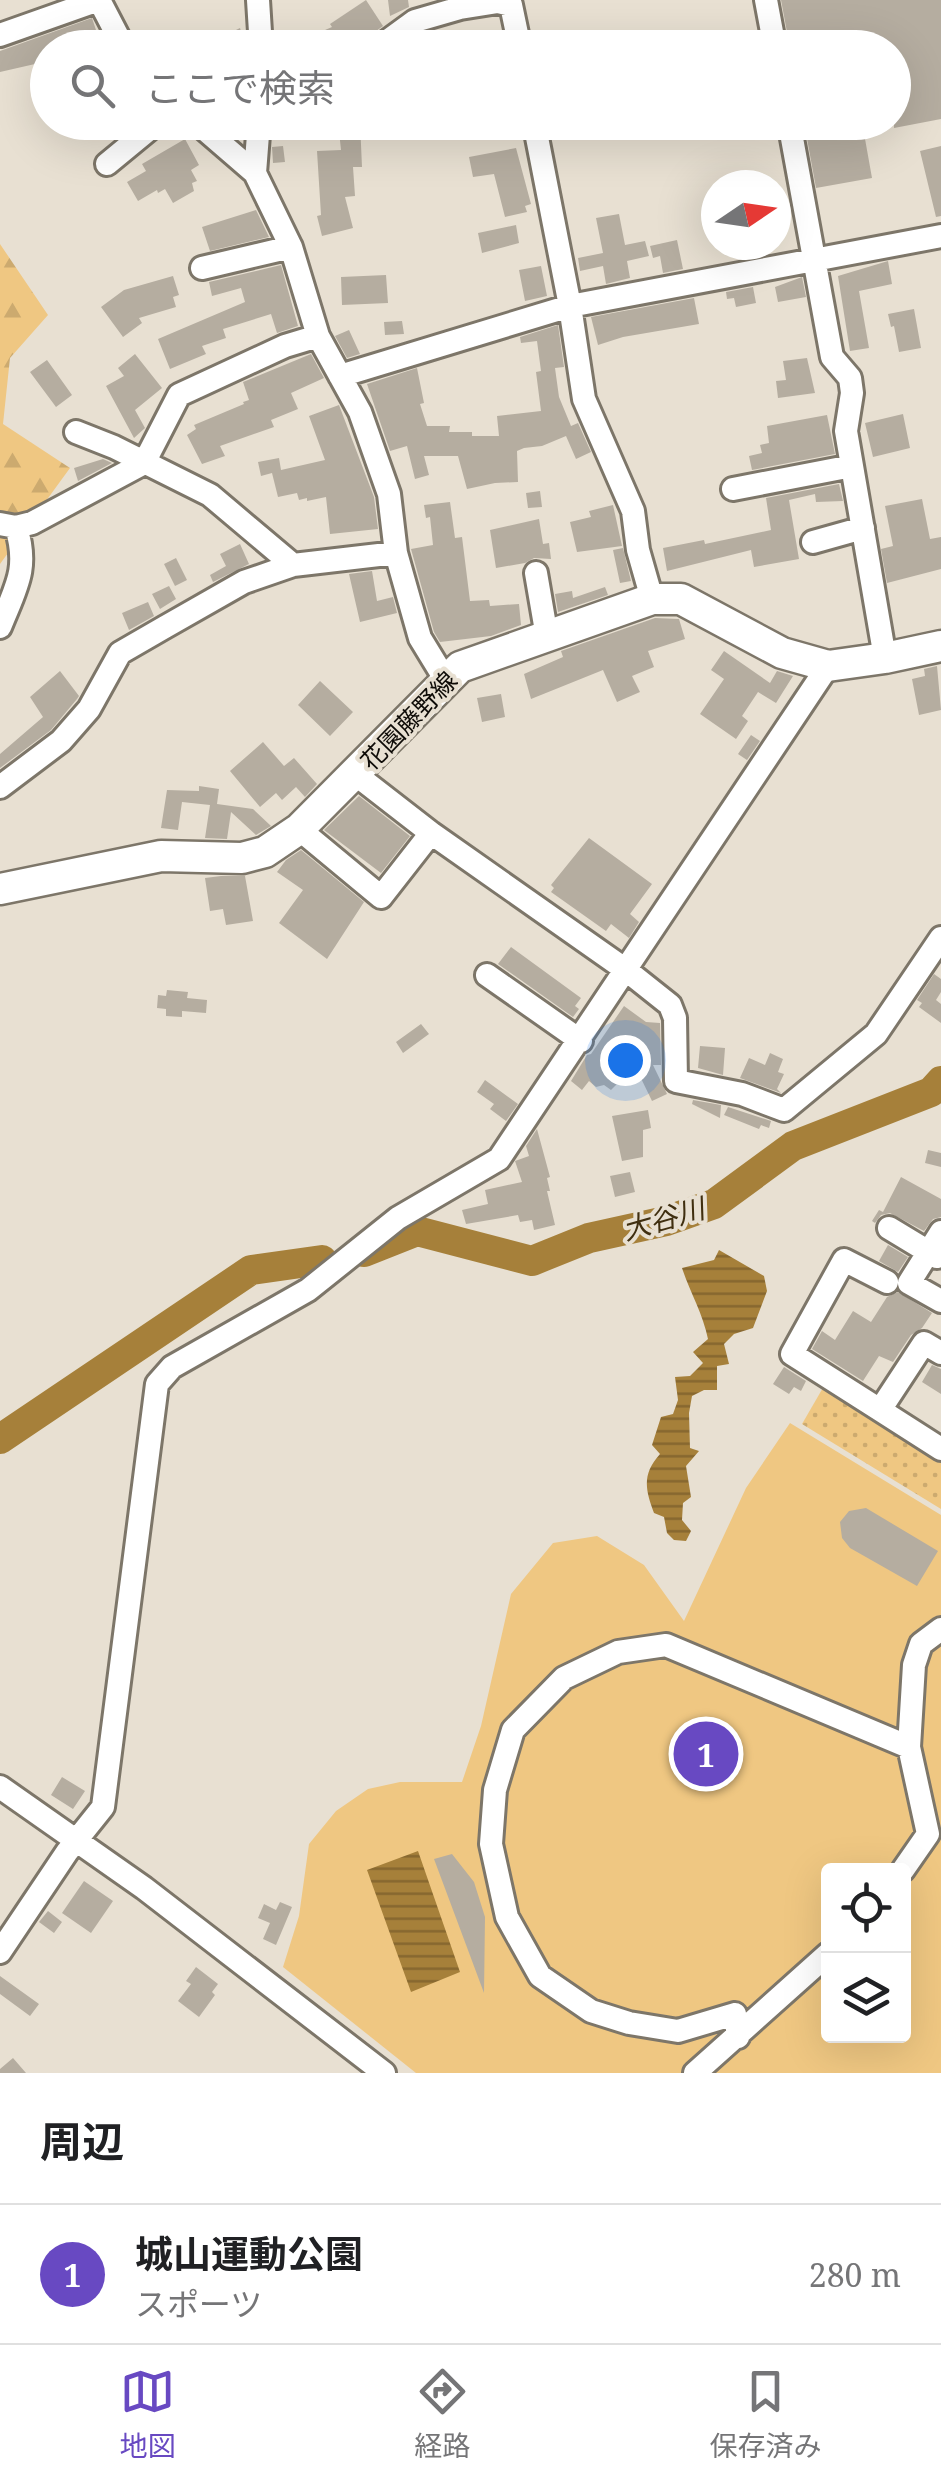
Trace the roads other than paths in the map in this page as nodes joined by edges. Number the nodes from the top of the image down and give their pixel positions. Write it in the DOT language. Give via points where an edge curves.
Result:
graph roads {
  1 [pos="99,0"];
  2 [pos="258,0"];
  3 [pos="766,0"];
  4 [pos="460,4"];
  5 [pos="115,30"];
  6 [pos="260,30"];
  7 [pos="402,30"];
  8 [pos="516,30"];
  9 [pos="772,30"];
  10 [pos="0,35"];
  11 [pos="137,140"];
  12 [pos="217,140"];
  13 [pos="258,140"];
  14 [pos="538,140"];
  15 [pos="792,140"];
  16 [pos="108,164"];
  17 [pos="255,173"];
  18 [pos="941,236"];
  19 [pos="291,247"];
  20 [pos="815,259"];
  21 [pos="202,268"];
  22 [pos="570,306"];
  23 [pos="318,336"];
  24 [pos="340,376"];
  25 [pos="76,432"];
  26 [pos="144,463"];
  27 [pos="852,466"];
  28 [pos="733,489"];
  29 [pos="8,526"];
  30 [pos="863,528"];
  31 [pos="814,542"];
  32 [pos="396,553"];
  33 [pos="293,565"];
  34 [pos="536,573"];
  35 [pos="652,600"];
  36 [pos="0,627"];
  37 [pos="547,637"];
  38 [pos="941,646"];
  39 [pos="885,658"];
  40 [pos="828,666"];
  41 [pos="446,679"];
  42 [pos="356,774"];
  43 [pos="0,787"];
  44 [pos="299,829"];
  45 [pos="430,833"];
  46 [pos="0,889"];
  47 [pos="941,938"];
  48 [pos="626,970"];
  49 [pos="487,975"];
  50 [pos="580,1041"];
  51 [pos="889,1228"];
  52 [pos="937,1248"];
  53 [pos="887,1282"];
  54 [pos="941,1302"];
  55 [pos="941,1353"];
  56 [pos="880,1410"];
  57 [pos="941,1450"];
  58 [pos="941,1628"];
  59 [pos="910,1747"];
  60 [pos="0,1787"];
  61 [pos="78,1839"];
  62 [pos="909,1863"];
  63 [pos="0,1952"];
  64 [pos="821,1960"];
  65 [pos="738,2037"];
  66 [pos="384,2073"];
  67 [pos="696,2073"];
  1 -- 5 [label="street"];
  1 -- 10 [label="street"];
  2 -- 6 [label="street"];
  3 -- 9 [label="street"];
  4 -- 7 [label="street"];
  4 -- 8 [label="street" via="511,5"];
  11 -- 16 [label="street"];
  12 -- 17 [label="street"];
  13 -- 17 [label="street"];
  14 -- 22 [label="street"];
  15 -- 20 [label="street"];
  17 -- 19 [label="street"];
  18 -- 20 [label="street"];
  19 -- 21 [label="street"];
  19 -- 23 [label="street"];
  20 -- 22 [label="street"];
  20 -- 27 [label="street" via="832,357 850,378 846,432"];
  22 -- 24 [label="street"];
  22 -- 35 [label="street" via="584,399 632,511"];
  23 -- 24 [label="street"];
  23 -- 26 [label="street" via="178,394"];
  24 -- 32 [label="street" via="389,494"];
  25 -- 26 [label="street"];
  26 -- 29 [label="street" via="32,523"];
  26 -- 33 [label="street" via="210,495"];
  27 -- 28 [label="street"];
  27 -- 30 [label="street"];
  29 -- 36 [label="street" via="24,552 23,565"];
  30 -- 31 [label="street"];
  30 -- 39 [label="street"];
  32 -- 33 [label="street"];
  32 -- 41 [label="street" via="420,638"];
  33 -- 43 [label="street" via="244,582 120,653 90,709"];
  34 -- 37 [label="street"];
  35 -- 37 [label="main road, 花園藤野線"];
  35 -- 40 [label="main road, 花園藤野線" via="682,599 782,653"];
  37 -- 41 [label="main road, 花園藤野線" via="460,667"];
  38 -- 39 [label="main road, 花園藤野線"];
  39 -- 40 [label="main road, 花園藤野線"];
  40 -- 48 [label="street"];
  41 -- 42 [label="main road, 花園藤野線"];
  42 -- 44 [label="main road, 花園藤野線"];
  42 -- 45 [label="street"];
  44 -- 45 [label="street" via="380,896"];
  44 -- 46 [label="main road, 花園藤野線" via="265,852 242,858 161,856"];
  45 -- 48 [label="street"];
  47 -- 48 [label="street" via="876,1034 784,1110 676,1081 670,1005"];
  48 -- 50 [label="street"];
  49 -- 50 [label="street"];
  50 -- 61 [label="street" via="500,1160 398,1218 308,1290 172,1367 157,1384 103,1807"];
  51 -- 52 [label="street"];
  52 -- 54 [label="street" via="909,1284"];
  53 -- 56 [label="street" via="844,1260 792,1354"];
  55 -- 56 [label="street" via="924,1343"];
  56 -- 57 [label="street"];
  58 -- 59 [label="street" via="921,1644 914,1665"];
  59 -- 62 [label="street" via="928,1834"];
  59 -- 65 [label="street" via="666,1644 618,1652 564,1678 513,1730 494,1790 491,1844 507,1916 540,1976 591,2011 629,2022 678,2031 735,2014"];
  60 -- 61 [label="street"];
  61 -- 63 [label="street"];
  61 -- 66 [label="street"];
  64 -- 65 [label="street"];
  65 -- 67 [label="street"];
}
